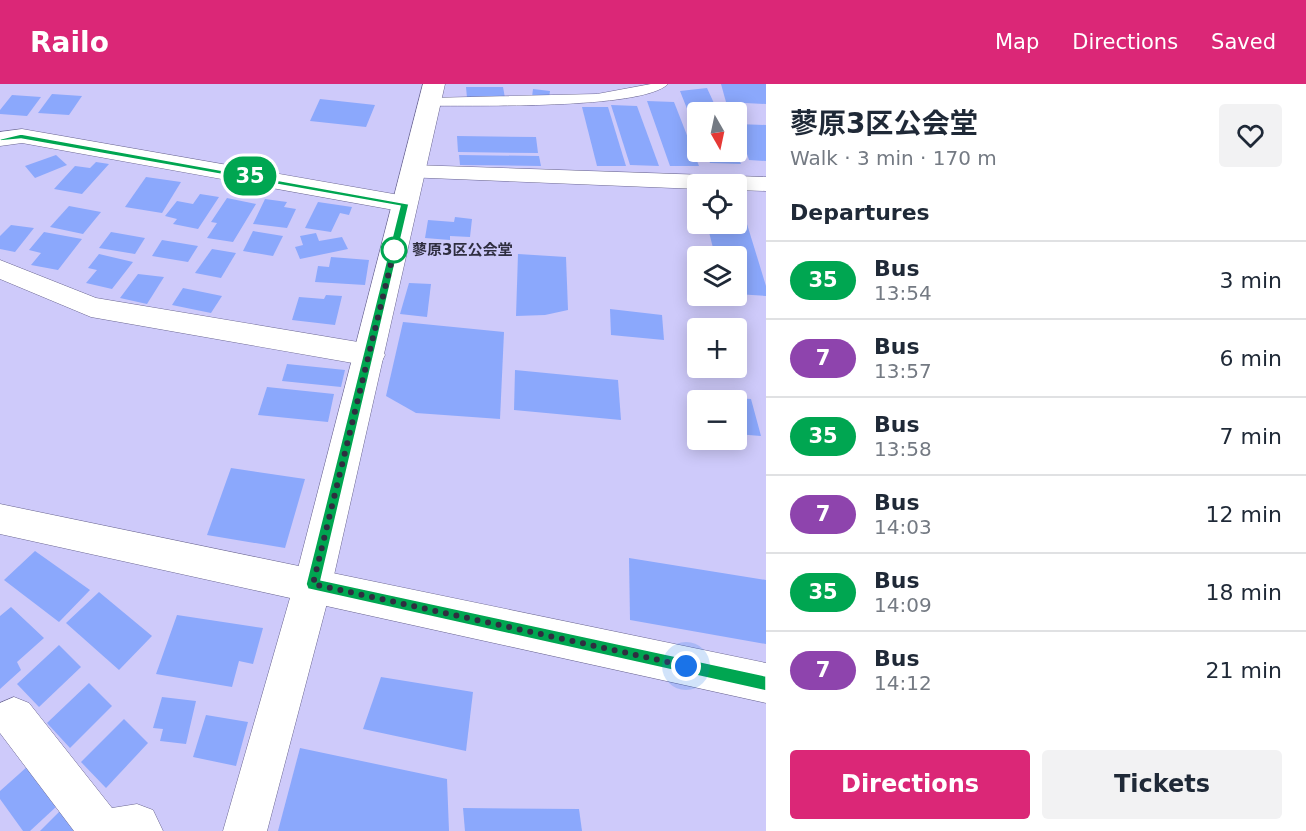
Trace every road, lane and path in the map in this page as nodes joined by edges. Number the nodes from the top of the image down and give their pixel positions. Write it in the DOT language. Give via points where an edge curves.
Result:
graph roads {
  1 [pos="662,84"];
  2 [pos="432,93"];
  3 [pos="0,139"];
  4 [pos="413,172"];
  5 [pos="766,184"];
  6 [pos="405,204"];
  7 [pos="0,269"];
  8 [pos="370,355"];
  9 [pos="0,519"];
  10 [pos="313,584"];
  11 [pos="766,683"];
  12 [pos="14,718"];
  13 [pos="102,831"];
  14 [pos="109,831"];
  15 [pos="141,831"];
  16 [pos="245,831"];
  1 -- 2 [label="lane" via="645,91 597,98"];
  2 -- 4 [label="street"];
  3 -- 6 [label="street" via="21,136"];
  4 -- 5 [label="street"];
  4 -- 6 [label="street"];
  6 -- 8 [label="street"];
  7 -- 8 [label="street" via="91,308"];
  8 -- 10 [label="street"];
  9 -- 10 [label="street"];
  10 -- 11 [label="street"];
  10 -- 16 [label="street"];
  12 -- 13 [label="street"];
  14 -- 15 [label="street" via="136,826"];
}
